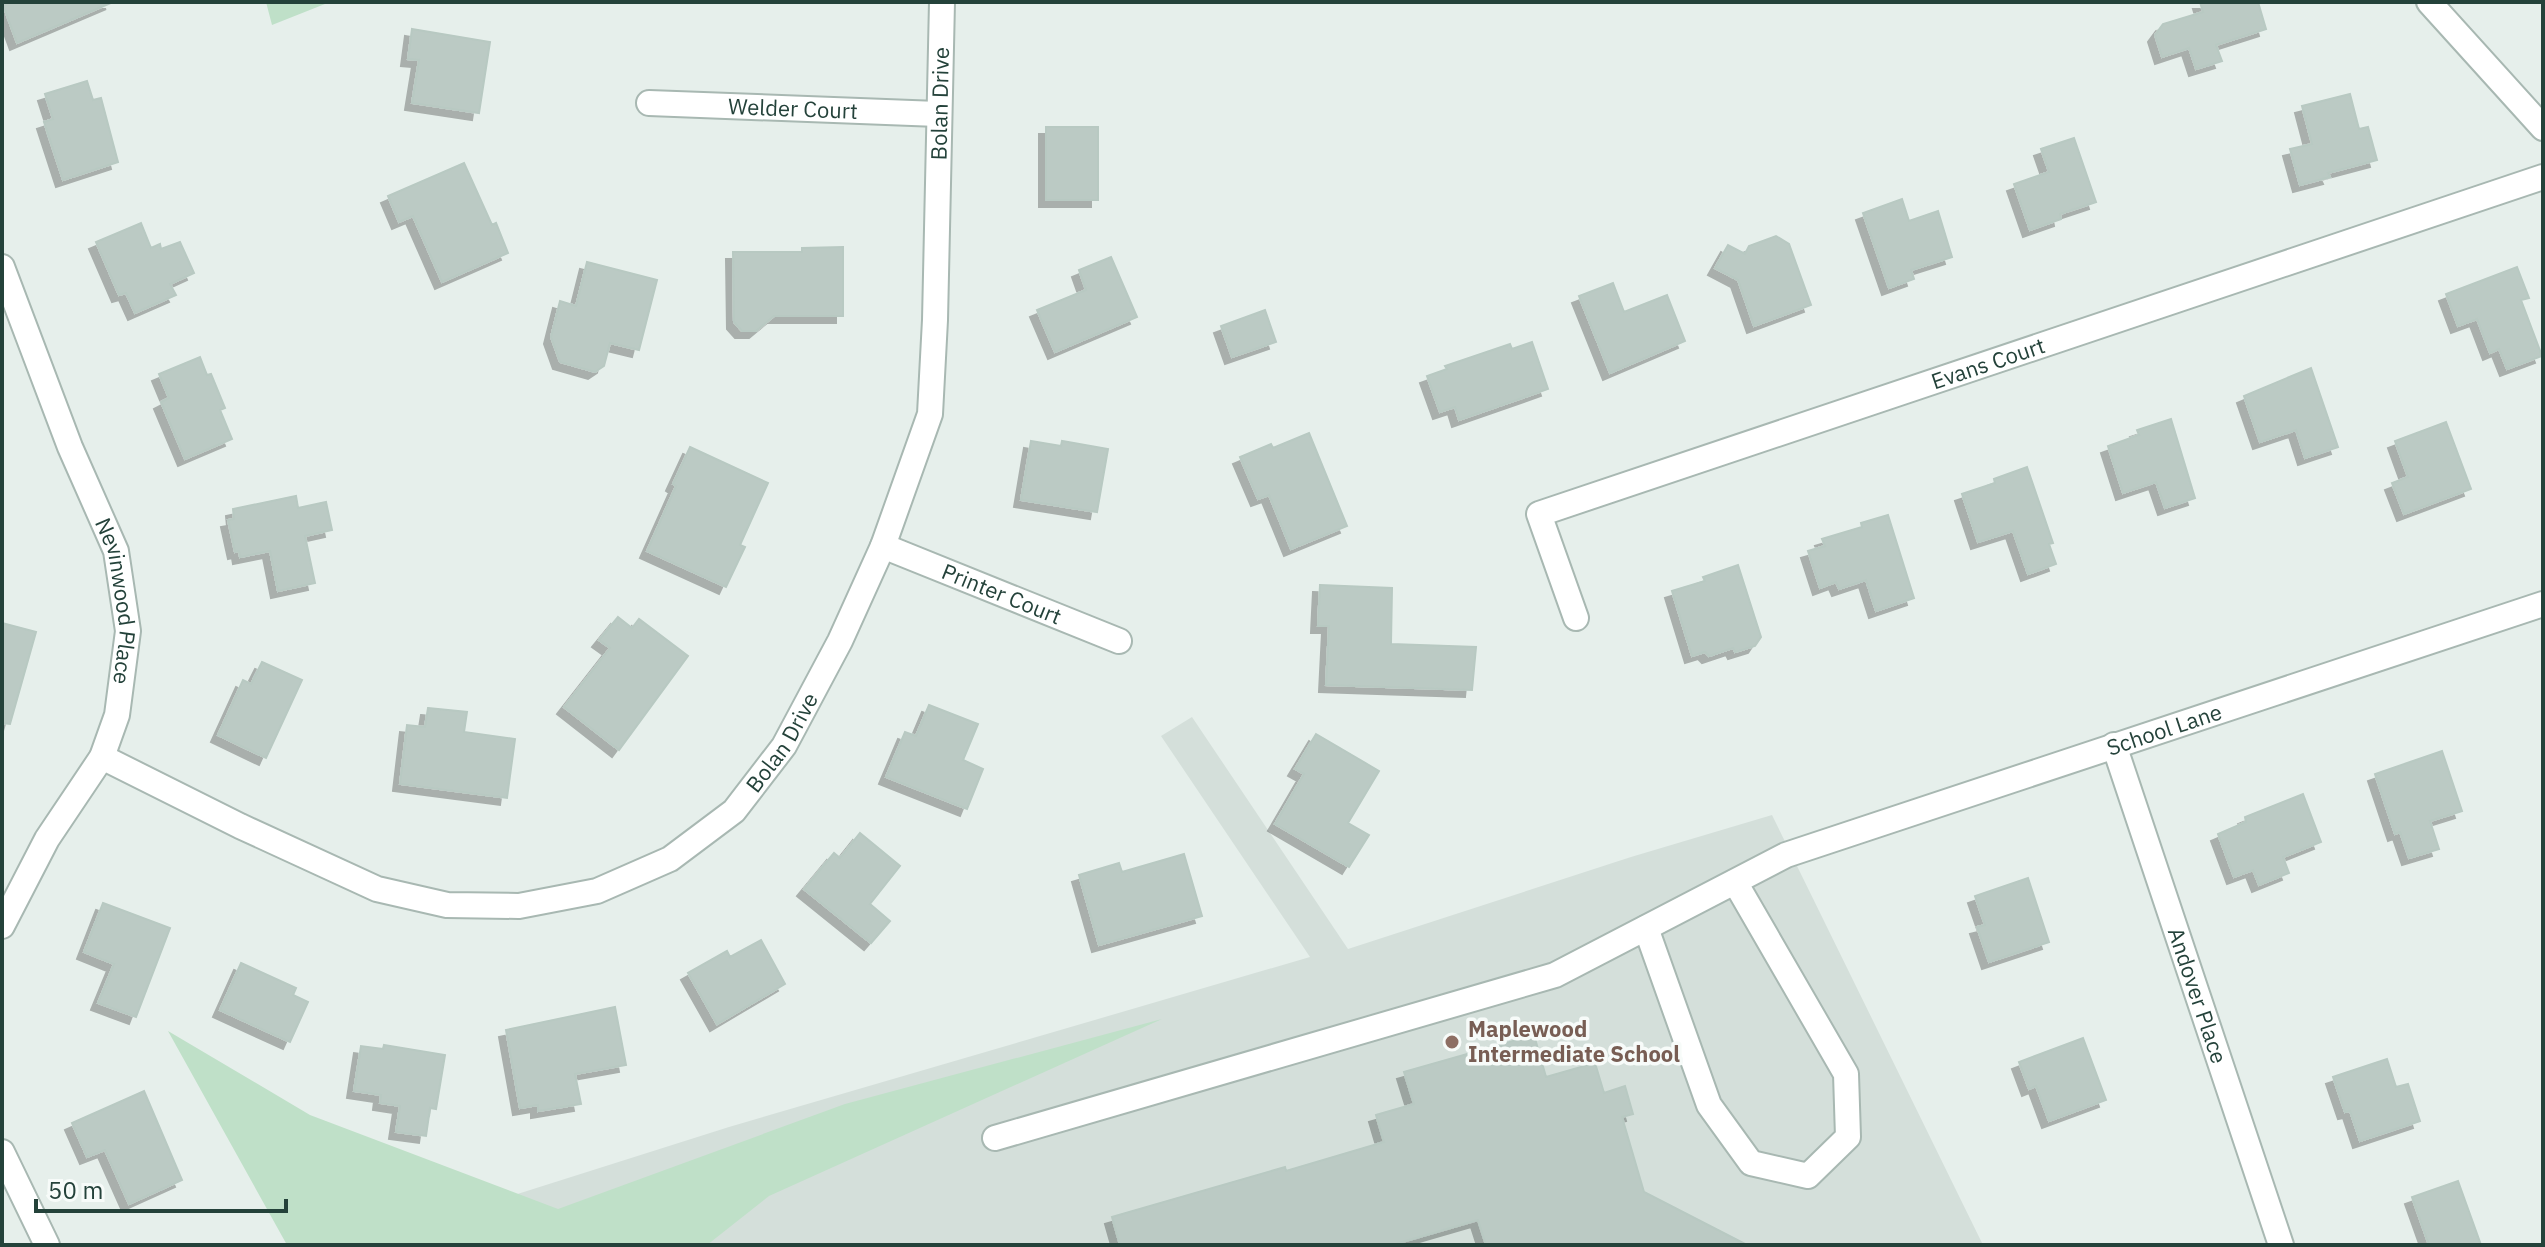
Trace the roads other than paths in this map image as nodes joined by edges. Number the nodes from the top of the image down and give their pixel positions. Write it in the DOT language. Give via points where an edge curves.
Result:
graph roads {
  1 [pos="942,2"];
  2 [pos="2429,2"];
  3 [pos="649,103"];
  4 [pos="938,114"];
  5 [pos="2543,128"];
  6 [pos="2543,177"];
  7 [pos="2,267"];
  8 [pos="883,546"];
  9 [pos="2543,604"];
  10 [pos="1576,618"];
  11 [pos="1119,641"];
  12 [pos="2114,745"];
  13 [pos="102,757"];
  14 [pos="1735,882"];
  15 [pos="2,926"];
  16 [pos="1646,928"];
  17 [pos="995,1138"];
  18 [pos="2,1152"];
  19 [pos="47,1245"];
  20 [pos="2281,1245"];
  1 -- 4 [label="street, Bolan Drive"];
  2 -- 5 [label="street"];
  3 -- 4 [label="street, Welder Court"];
  4 -- 8 [label="street, Bolan Drive" via="930,414"];
  6 -- 10 [label="street, Evans Court" via="1539,514"];
  7 -- 13 [label="street, Nevinwood Place" via="116,551 128,631 117,715"];
  8 -- 11 [label="street, Printer Court"];
  8 -- 13 [label="street, Bolan Drive" via="784,746 734,811 670,859 597,891 519,906 462,906 377,889"];
  9 -- 12 [label="street, School Lane"];
  12 -- 14 [label="street, School Lane" via="1786,855"];
  12 -- 20 [label="street, Andover Place"];
  13 -- 15 [label="street, Nevinwood Place" via="47,839"];
  14 -- 16 [label="street, School Lane"];
  14 -- 16 [label="street" via="1846,1074 1848,1137 1808,1176 1751,1163 1709,1105"];
  16 -- 17 [label="street, School Lane" via="1555,975"];
  18 -- 19 [label="street"];
}
